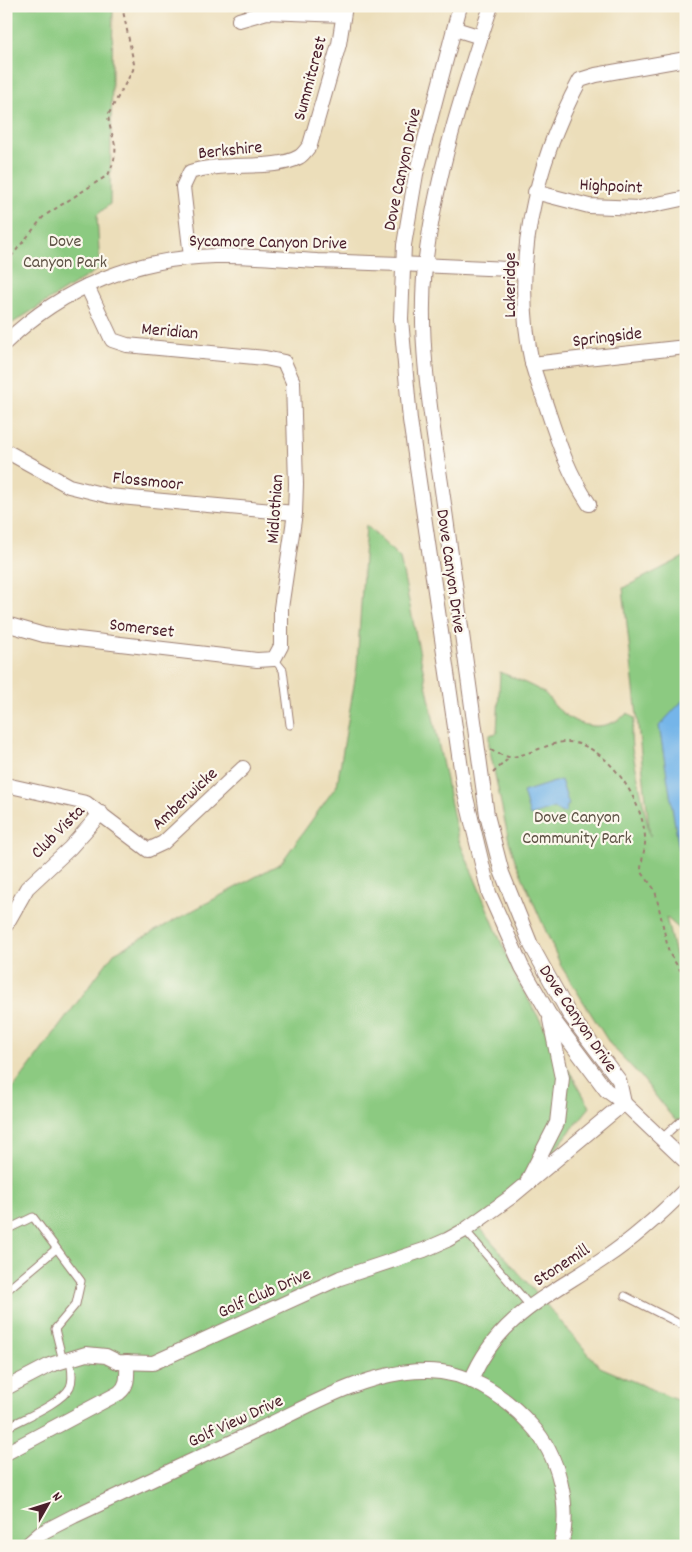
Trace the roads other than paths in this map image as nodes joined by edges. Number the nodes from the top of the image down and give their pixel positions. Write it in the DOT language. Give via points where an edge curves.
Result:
graph roads {
  1 [pos="460,6"];
  2 [pos="491,6"];
  3 [pos="344,11"];
  4 [pos="239,20"];
  5 [pos="455,29"];
  6 [pos="481,37"];
  7 [pos="686,59"];
  8 [pos="300,157"];
  9 [pos="535,192"];
  10 [pos="686,198"];
  11 [pos="191,257"];
  12 [pos="403,265"];
  13 [pos="425,266"];
  14 [pos="524,273"];
  15 [pos="87,286"];
  16 [pos="6,342"];
  17 [pos="686,347"];
  18 [pos="284,362"];
  19 [pos="532,364"];
  20 [pos="6,451"];
  21 [pos="589,504"];
  22 [pos="295,513"];
  23 [pos="6,624"];
  24 [pos="274,659"];
  25 [pos="290,725"];
  26 [pos="243,768"];
  27 [pos="6,785"];
  28 [pos="101,813"];
  29 [pos="6,925"];
  30 [pos="549,1014"];
  31 [pos="624,1103"];
  32 [pos="686,1116"];
  33 [pos="660,1139"];
  34 [pos="686,1162"];
  35 [pos="526,1185"];
  36 [pos="686,1189"];
  37 [pos="6,1230"];
  38 [pos="465,1230"];
  39 [pos="56,1249"];
  40 [pos="6,1292"];
  41 [pos="625,1296"];
  42 [pos="530,1306"];
  43 [pos="686,1327"];
  44 [pos="66,1360"];
  45 [pos="127,1362"];
  46 [pos="471,1381"];
  47 [pos="6,1388"];
  48 [pos="6,1428"];
  49 [pos="6,1453"];
  50 [pos="564,1545"];
  51 [pos="26,1546"];
  1 -- 5 [label="street, Dove Canyon Drive"];
  2 -- 6 [label="street, Dove Canyon Drive"];
  3 -- 4 [label="street" via="267,12"];
  3 -- 8 [label="street, Summitcrest" via="339,44 310,145"];
  5 -- 6 [label="street"];
  5 -- 12 [label="street, Dove Canyon Drive" via="416,174"];
  6 -- 13 [label="street, Dove Canyon Drive" via="437,190"];
  7 -- 9 [label="street, Lakeridge" via="580,80 555,134"];
  8 -- 11 [label="street, Berkshire" via="281,163 206,167 190,172 183,187"];
  9 -- 10 [label="street, Highpoint" via="589,206 639,208"];
  9 -- 14 [label="street, Lakeridge"];
  11 -- 12 [label="street, Sycamore Canyon Drive"];
  11 -- 15 [label="street, Sycamore Canyon Drive" via="132,268"];
  12 -- 13 [label="street, Sycamore Canyon Drive"];
  12 -- 30 [label="street, Dove Canyon Drive" via="401,319 410,420 464,789 489,893 522,967"];
  13 -- 14 [label="street, Sycamore Canyon Drive" via="507,269"];
  13 -- 31 [label="street, Dove Canyon Drive" via="423,320 431,415 487,815 502,873 531,945 569,1014 619,1080"];
  14 -- 19 [label="street, Lakeridge" via="525,314"];
  15 -- 16 [label="street, Sycamore Canyon Drive" via="47,308"];
  15 -- 18 [label="street, Meridian" via="112,340 127,345"];
  17 -- 19 [label="street, Springside"];
  18 -- 22 [label="street, Midlothian" via="293,382"];
  19 -- 21 [label="street, Lakeridge" via="569,471"];
  20 -- 22 [label="street, Flossmoor" via="68,486 109,496"];
  22 -- 24 [label="street, Midlothian" via="281,608 281,646"];
  23 -- 24 [label="street, Somerset" via="44,634 257,660"];
  24 -- 25 [label="lane" via="283,670"];
  26 -- 28 [label="street, Amberwicke" via="157,848 143,848"];
  27 -- 28 [label="street, Amberwicke" via="86,803"];
  28 -- 29 [label="street, Club Vista" via="70,848 26,888"];
  30 -- 31 [label="street, Dove Canyon Drive" via="606,1090"];
  30 -- 35 [label="street, Golf Club Drive" via="562,1078 557,1124"];
  31 -- 33 [label="street, Dove Canyon Drive"];
  31 -- 35 [label="street, Golf Club Drive"];
  32 -- 33 [label="lane"];
  33 -- 34 [label="street, Dove Canyon Drive"];
  35 -- 38 [label="street, Golf Club Drive"];
  36 -- 42 [label="street, Stonemill" via="635,1236"];
  37 -- 39 [label="lane" via="33,1217"];
  38 -- 42 [label="lane"];
  38 -- 45 [label="street, Golf Club Drive" via="424,1250 340,1278 153,1363"];
  39 -- 40 [label="lane"];
  39 -- 44 [label="lane" via="80,1281 76,1304 55,1329"];
  41 -- 43 [label="lane"];
  42 -- 46 [label="street, Stonemill" via="493,1341"];
  44 -- 45 [label="street, Golf Club Drive" via="86,1354"];
  44 -- 47 [label="street, Golf Club Drive"];
  44 -- 48 [label="lane" via="72,1375 70,1387 60,1398"];
  45 -- 49 [label="street" via="127,1382 119,1394"];
  46 -- 50 [label="street, Golf View Drive" via="518,1410 536,1429 559,1476 565,1510"];
  46 -- 51 [label="street, Golf View Drive" via="424,1370 366,1381 74,1516 41,1533"];
}
